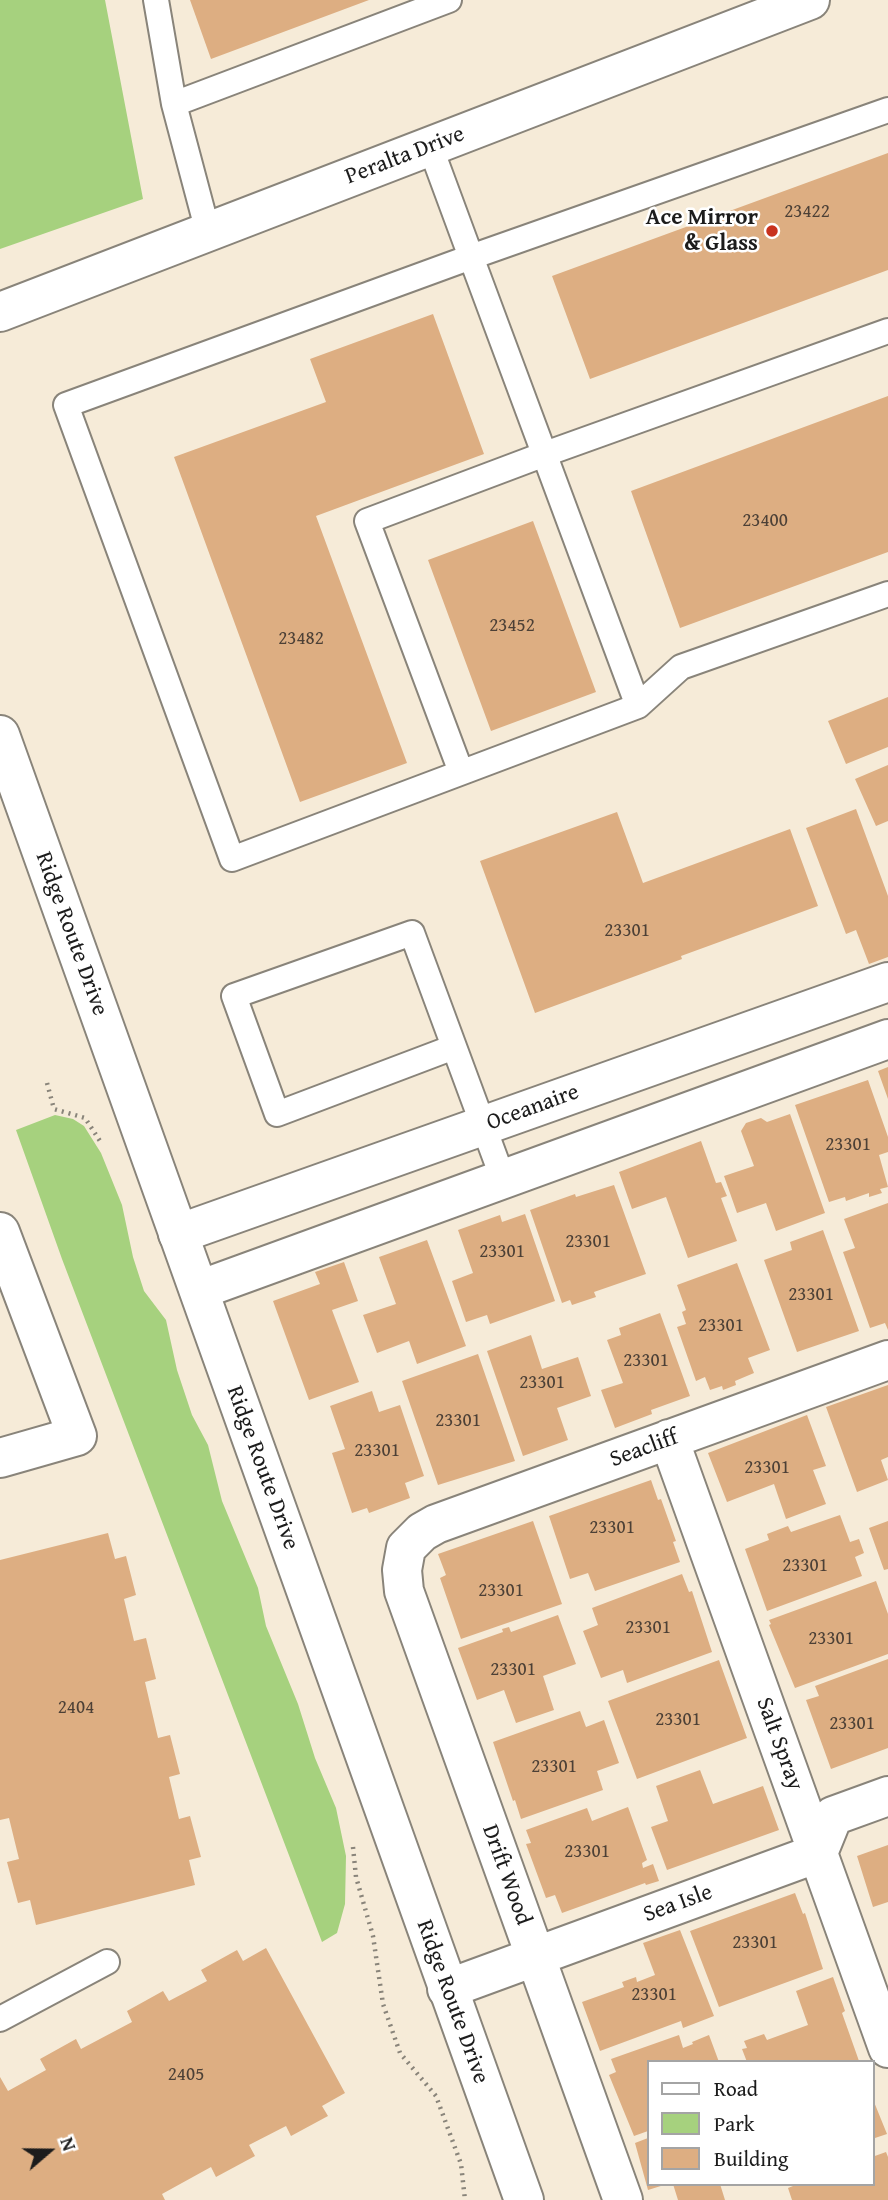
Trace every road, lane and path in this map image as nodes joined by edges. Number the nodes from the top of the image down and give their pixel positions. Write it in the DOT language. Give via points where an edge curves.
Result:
graph roads {
  1 [pos="156,0"];
  2 [pos="449,0"];
  3 [pos="810,0"];
  4 [pos="174,104"];
  5 [pos="888,110"];
  6 [pos="430,146"];
  7 [pos="208,232"];
  8 [pos="471,257"];
  9 [pos="0,312"];
  10 [pos="888,331"];
  11 [pos="545,454"];
  12 [pos="888,594"];
  13 [pos="638,706"];
  14 [pos="0,735"];
  15 [pos="461,772"];
  16 [pos="888,982"];
  17 [pos="888,1039"];
  18 [pos="454,1048"];
  19 [pos="47,1083"];
  20 [pos="483,1125"];
  21 [pos="106,1150"];
  22 [pos="503,1179"];
  23 [pos="0,1232"];
  24 [pos="178,1234"];
  25 [pos="199,1290"];
  26 [pos="888,1360"];
  27 [pos="669,1439"];
  28 [pos="0,1458"];
  29 [pos="406,1548"];
  30 [pos="888,1796"];
  31 [pos="352,1840"];
  32 [pos="818,1853"];
  33 [pos="535,1956"];
  34 [pos="107,1962"];
  35 [pos="447,1989"];
  36 [pos="0,2019"];
  37 [pos="888,2048"];
  38 [pos="465,2200"];
  39 [pos="524,2200"];
  40 [pos="623,2200"];
  1 -- 4 [label="lane"];
  2 -- 4 [label="lane"];
  3 -- 6 [label="street, Peralta Drive"];
  4 -- 7 [label="lane"];
  5 -- 8 [label="lane"];
  6 -- 7 [label="street, Peralta Drive"];
  6 -- 8 [label="lane"];
  7 -- 9 [label="street, Peralta Drive"];
  8 -- 11 [label="lane"];
  8 -- 15 [label="lane" via="66,405 232,859"];
  10 -- 11 [label="lane"];
  11 -- 13 [label="lane"];
  11 -- 15 [label="lane" via="367,521"];
  12 -- 13 [label="lane" via="681,667"];
  13 -- 15 [label="lane"];
  14 -- 24 [label="street, Ridge Route Drive"];
  16 -- 20 [label="street, Oceanaire"];
  17 -- 22 [label="street"];
  18 -- 18 [label="lane" via="412,933 234,996 277,1114"];
  18 -- 20 [label="lane"];
  19 -- 21 [label="path" via="54,1109 85,1118"];
  20 -- 22 [label="lane"];
  20 -- 24 [label="street, Oceanaire"];
  22 -- 25 [label="street"];
  23 -- 28 [label="street" via="76,1436"];
  24 -- 25 [label="street, Ridge Route Drive"];
  25 -- 35 [label="street, Ridge Route Drive"];
  26 -- 27 [label="street, Seacliff"];
  27 -- 29 [label="street, Seacliff" via="436,1524"];
  27 -- 32 [label="street, Salt Spray"];
  29 -- 33 [label="street, Drift Wood" via="404,1591"];
  30 -- 32 [label="street" via="833,1816"];
  31 -- 38 [label="path" via="383,2004 400,2053 436,2096 461,2164"];
  32 -- 33 [label="street, Sea Isle"];
  32 -- 37 [label="street, Salt Spray"];
  33 -- 35 [label="street, Sea Isle"];
  33 -- 40 [label="street, Drift Wood"];
  34 -- 36 [label="lane"];
  35 -- 39 [label="street, Ridge Route Drive"];
}
